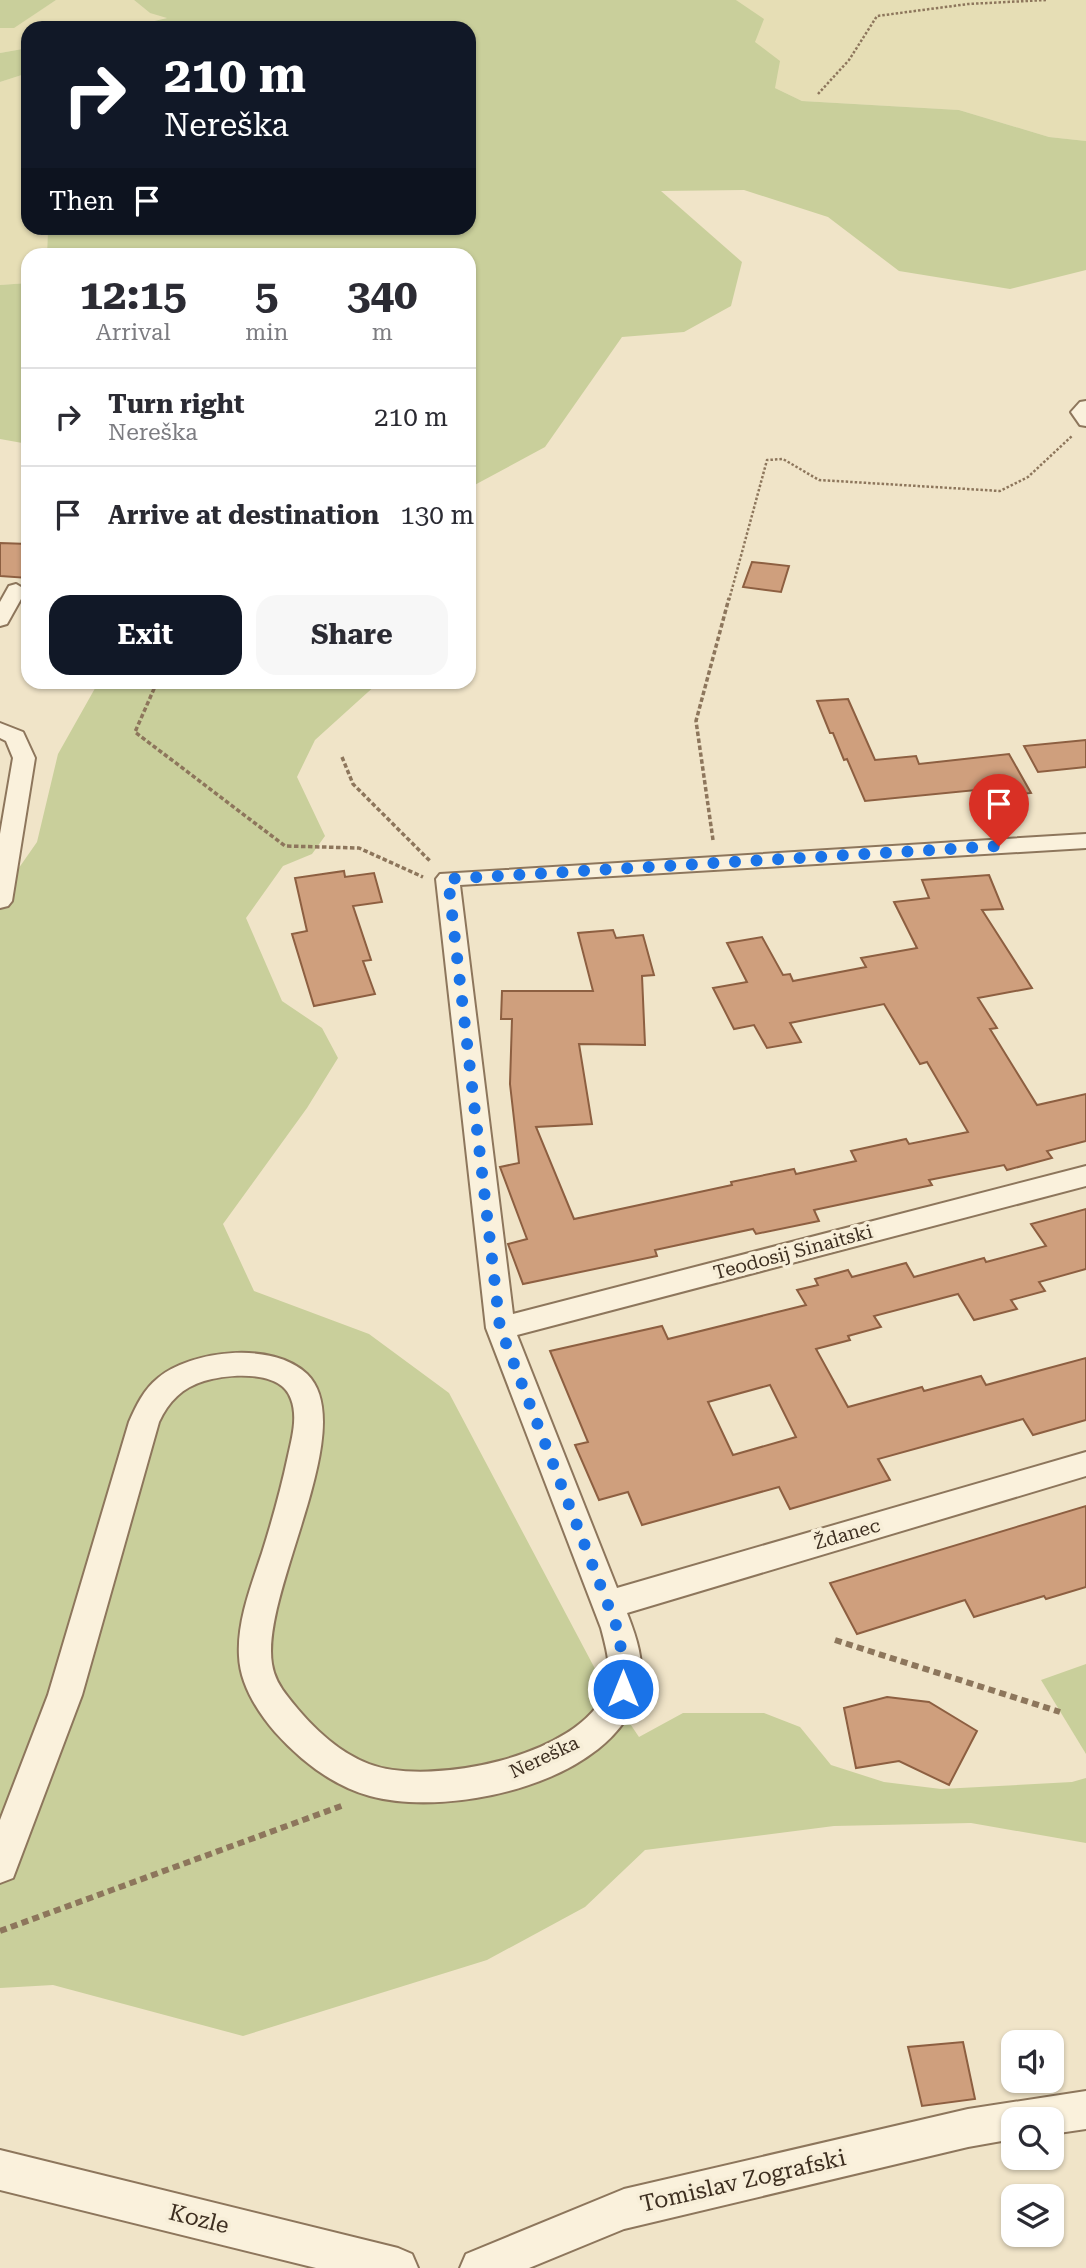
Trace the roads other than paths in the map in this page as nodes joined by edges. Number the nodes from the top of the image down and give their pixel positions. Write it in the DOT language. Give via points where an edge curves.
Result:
graph roads {
  1 [pos="1086,405"];
  2 [pos="1081,426"];
  3 [pos="15,590"];
  4 [pos="0,620"];
  5 [pos="0,729"];
  6 [pos="1086,841"];
  7 [pos="0,901"];
  8 [pos="1086,1176"];
  9 [pos="500,1328"];
  10 [pos="1086,1464"];
  11 [pos="608,1604"];
  12 [pos="0,1866"];
  13 [pos="1086,2110"];
  14 [pos="1064,2113"];
  15 [pos="1001,2122"];
  16 [pos="0,2170"];
  17 [pos="398,2268"];
  18 [pos="480,2268"];
  1 -- 2 [label="street" via="1080,412"];
  3 -- 4 [label="street"];
  5 -- 7 [label="street" via="15,737 24,758"];
  6 -- 9 [label="street, Nereška" via="449,884"];
  8 -- 9 [label="street, Teodosij Sinaitski"];
  9 -- 11 [label="street, Nereška"];
  10 -- 11 [label="street, Ždanec"];
  11 -- 12 [label="street, Nereška" via="622,1648 625,1677 619,1700 603,1724 571,1747 470,1786 395,1787 343,1769 288,1723 258,1677 255,1658 256,1633 308,1431 307,1399 293,1378 265,1367 224,1365 178,1378 163,1388 144,1422 65,1695"];
  13 -- 14 [label="street, Tomislav Zografski"];
  15 -- 18 [label="street, Tomislav Zografski" via="624,2208"];
  16 -- 17 [label="street, Kozle"];
}
